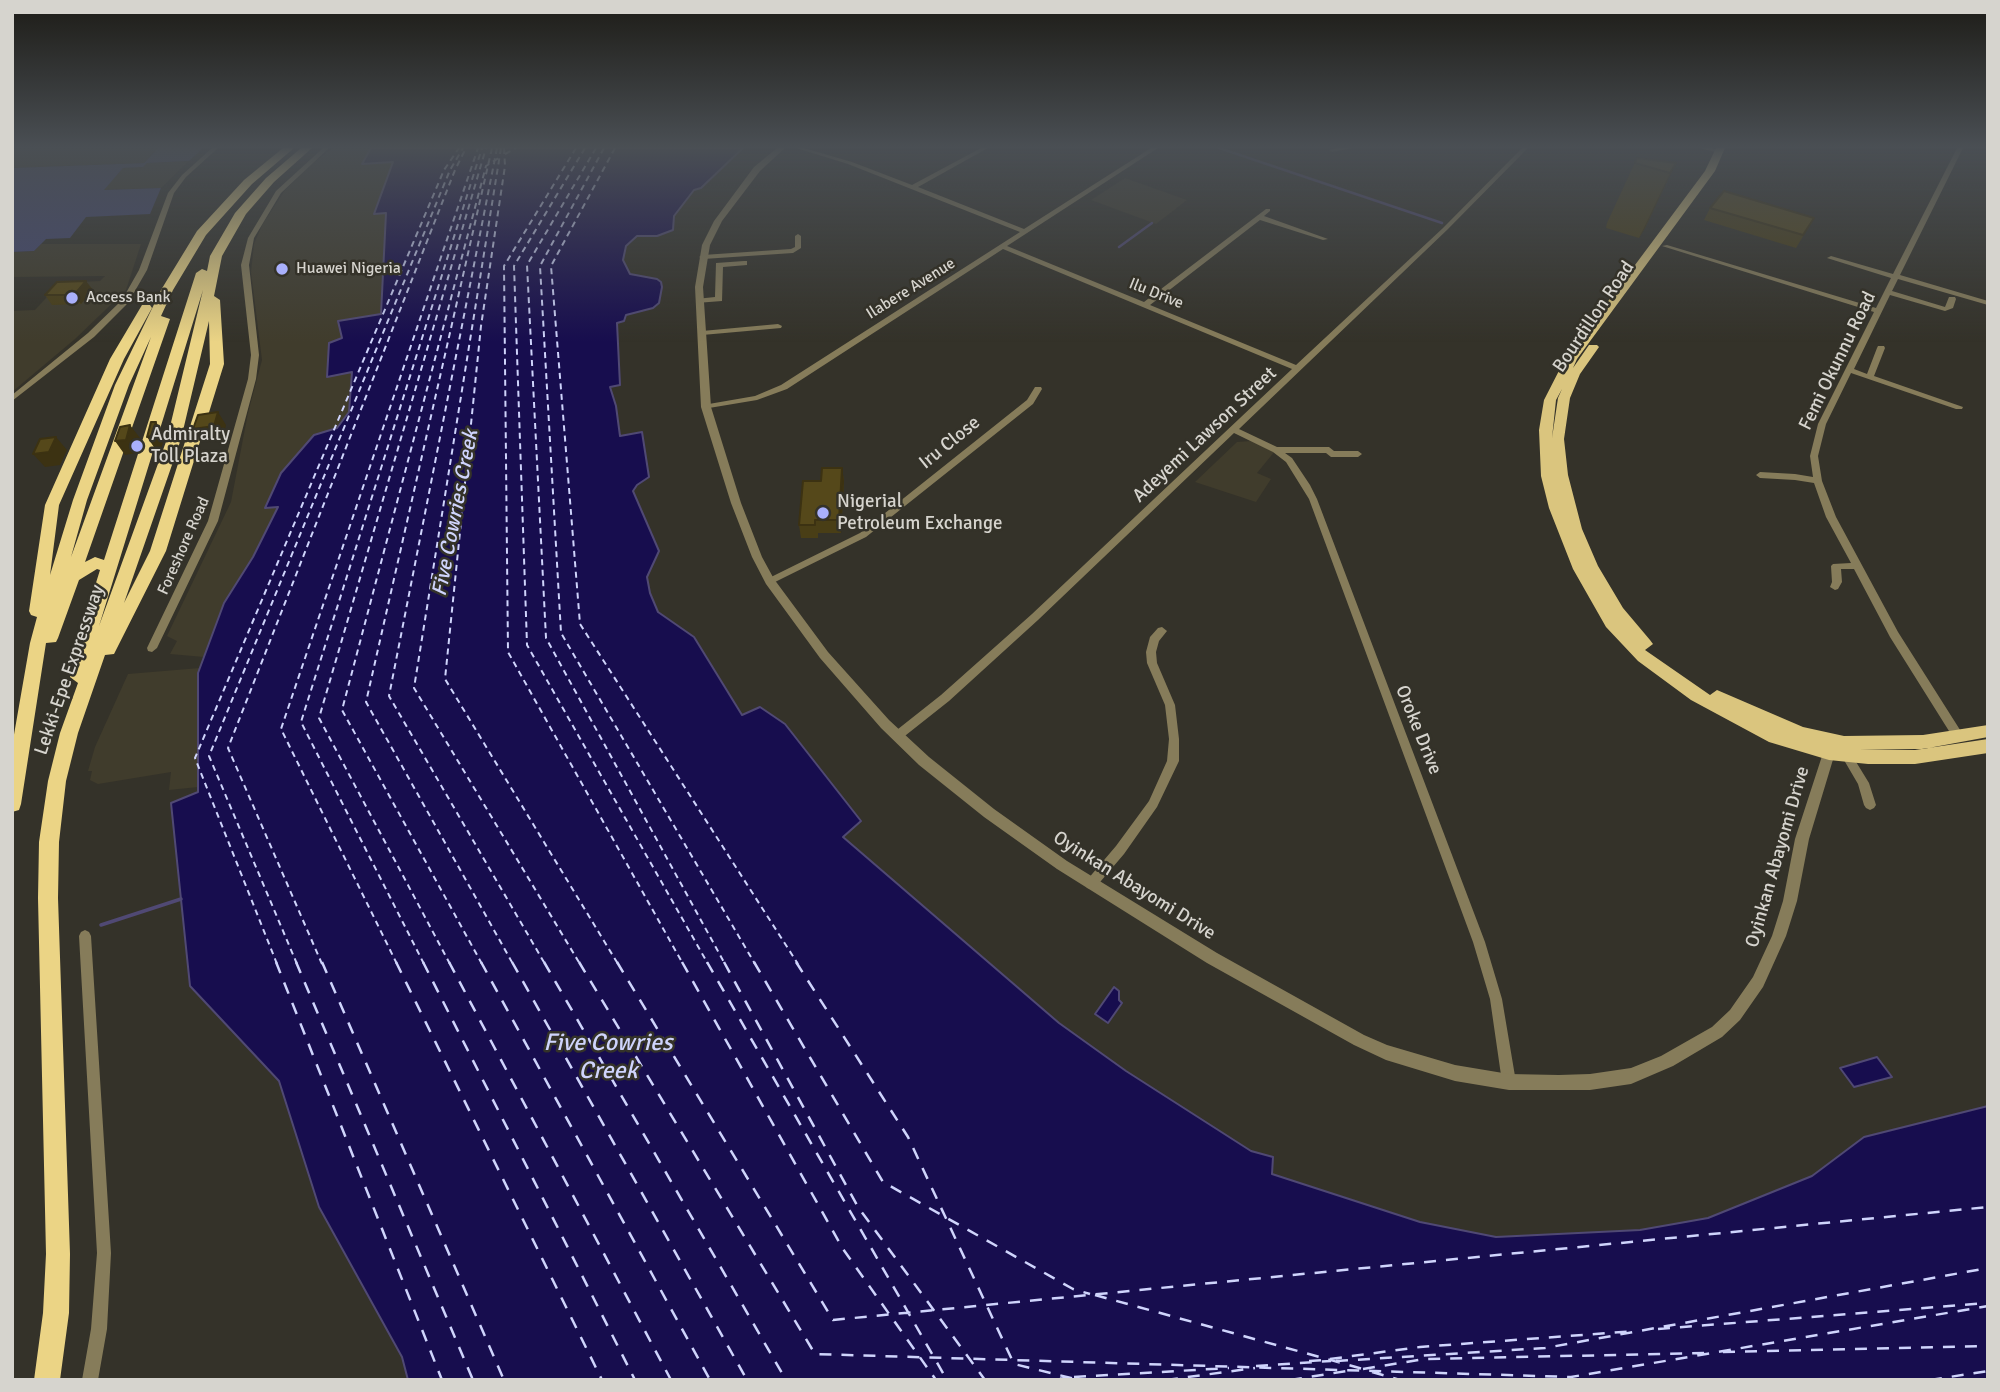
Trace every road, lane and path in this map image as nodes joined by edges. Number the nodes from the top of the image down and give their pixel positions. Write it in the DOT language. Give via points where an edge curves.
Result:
graph roads {
  1 [pos="163,213"];
  2 [pos="217,213"];
  3 [pos="242,213"];
  4 [pos="266,213"];
  5 [pos="723,213"];
  6 [pos="976,213"];
  7 [pos="1054,213"];
  8 [pos="1264,213"];
  9 [pos="1462,213"];
  10 [pos="1680,213"];
  11 [pos="1690,213"];
  12 [pos="1929,213"];
  13 [pos="1259,217"];
  14 [pos="229,229"];
  15 [pos="1025,232"];
  16 [pos="798,236"];
  17 [pos="1325,239"];
  18 [pos="1665,246"];
  19 [pos="1003,247"];
  20 [pos="191,248"];
  21 [pos="704,257"];
  22 [pos="1831,258"];
  23 [pos="744,262"];
  24 [pos="213,267"];
  25 [pos="1897,277"];
  26 [pos="1888,292"];
  27 [pos="1952,299"];
  28 [pos="699,301"];
  29 [pos="1988,303"];
  30 [pos="1145,305"];
  31 [pos="1879,311"];
  32 [pos="778,326"];
  33 [pos="702,333"];
  34 [pos="1881,348"];
  35 [pos="1298,369"];
  36 [pos="1849,370"];
  37 [pos="1870,377"];
  38 [pos="1038,389"];
  39 [pos="12,399"];
  40 [pos="706,407"];
  41 [pos="1959,407"];
  42 [pos="1234,430"];
  43 [pos="1276,450"];
  44 [pos="1358,454"];
  45 [pos="1760,475"];
  46 [pos="1818,481"];
  47 [pos="1857,566"];
  48 [pos="109,567"];
  49 [pos="73,576"];
  50 [pos="770,581"];
  51 [pos="1835,587"];
  52 [pos="1162,631"];
  53 [pos="152,648"];
  54 [pos="28,701"];
  55 [pos="1988,731"];
  56 [pos="69,733"];
  57 [pos="897,736"];
  58 [pos="1958,736"];
  59 [pos="1831,749"];
  60 [pos="1985,751"];
  61 [pos="12,804"];
  62 [pos="1870,805"];
  63 [pos="1091,884"];
  64 [pos="85,936"];
  65 [pos="1509,1082"];
  66 [pos="47,1380"];
  67 [pos="90,1380"];
  1 -- 39 [label="street" via="143,270 125,301"];
  2 -- 20 [label="highway, Lekki-Epe Expressway"];
  3 -- 14 [label="highway, Lekki-Epe Expressway"];
  4 -- 53 [label="street, Foreshore Road" via="251,238 245,265 255,355 252,379 213,521"];
  5 -- 21 [label="street, Oyinkan Abayomi Drive"];
  6 -- 15 [label="street"];
  7 -- 15 [label="street, Ilabere Avenue"];
  8 -- 13 [label="street"];
  9 -- 35 [label="street, Adeyemi Lawson Street"];
  10 -- 59 [label="main road, Bourdillon Road" via="1559,379 1545,430 1550,484 1568,543 1591,592 1611,623 1643,657 1678,685 1750,726 1775,737"];
  11 -- 18 [label="main road, Bourdillon Road"];
  12 -- 25 [label="street, Femi Okunnu Road"];
  13 -- 17 [label="street"];
  13 -- 30 [label="street"];
  14 -- 24 [label="highway, Lekki-Epe Expressway"];
  14 -- 48 [label="highway" via="205,264"];
  15 -- 19 [label="street, Ilabere Avenue"];
  16 -- 21 [label="street" via="798,248 793,251"];
  18 -- 31 [label="street"];
  18 -- 59 [label="main road, Bourdillon Road" via="1582,362 1564,398 1559,457 1573,520 1604,591 1651,650 1722,699"];
  19 -- 30 [label="street, Ilu Drive"];
  19 -- 40 [label="street, Ilabere Avenue" via="784,387 757,398"];
  20 -- 49 [label="highway"];
  20 -- 54 [label="highway, Lekki-Epe Expressway" via="122,385 80,500 38,642"];
  20 -- 54 [label="highway" via="167,272 117,359 52,505"];
  21 -- 28 [label="street, Oyinkan Abayomi Drive"];
  22 -- 25 [label="street"];
  23 -- 28 [label="street" via="719,265 718,299"];
  24 -- 56 [label="highway, Lekki-Epe Expressway" via="174,439"];
  24 -- 56 [label="highway" via="217,364 158,551"];
  25 -- 26 [label="street, Femi Okunnu Road"];
  25 -- 29 [label="street"];
  26 -- 27 [label="street" via="1945,309"];
  26 -- 31 [label="street, Femi Okunnu Road"];
  28 -- 33 [label="street, Oyinkan Abayomi Drive"];
  30 -- 35 [label="street, Ilu Drive"];
  31 -- 36 [label="street, Femi Okunnu Road"];
  32 -- 33 [label="street"];
  33 -- 40 [label="street, Oyinkan Abayomi Drive"];
  34 -- 37 [label="street"];
  35 -- 42 [label="street, Adeyemi Lawson Street"];
  36 -- 37 [label="street"];
  36 -- 46 [label="street, Femi Okunnu Road" via="1817,439"];
  37 -- 41 [label="street"];
  38 -- 50 [label="street, Iru Close" via="1030,402 863,535"];
  40 -- 50 [label="street, Oyinkan Abayomi Drive" via="736,503"];
  42 -- 43 [label="street, Oroke Drive"];
  42 -- 57 [label="street, Adeyemi Lawson Street" via="990,659"];
  43 -- 44 [label="street"];
  43 -- 65 [label="street, Oroke Drive" via="1297,470 1313,499 1479,942 1496,999"];
  45 -- 46 [label="street"];
  46 -- 47 [label="street, Femi Okunnu Road"];
  47 -- 51 [label="street" via="1836,566"];
  47 -- 58 [label="street, Femi Okunnu Road"];
  48 -- 49 [label="highway" via="95,563"];
  48 -- 56 [label="highway" via="84,647"];
  49 -- 54 [label="highway"];
  50 -- 57 [label="street, Oyinkan Abayomi Drive" via="824,654"];
  52 -- 63 [label="street" via="1151,652 1170,705 1173,761 1153,804"];
  54 -- 61 [label="highway, Lekki-Epe Expressway"];
  55 -- 58 [label="main road"];
  56 -- 66 [label="highway, Lekki-Epe Expressway" via="49,842 58,1254"];
  57 -- 63 [label="street, Oyinkan Abayomi Drive" via="989,813"];
  58 -- 59 [label="main road"];
  59 -- 60 [label="main road" via="1914,757"];
  59 -- 62 [label="street" via="1863,783"];
  59 -- 65 [label="street, Oyinkan Abayomi Drive" via="1802,839 1779,936 1758,982 1735,1015 1692,1048 1632,1076 1590,1082"];
  63 -- 65 [label="street, Oyinkan Abayomi Drive" via="1359,1040 1455,1073"];
  64 -- 67 [label="street" via="104,1252"];
}
